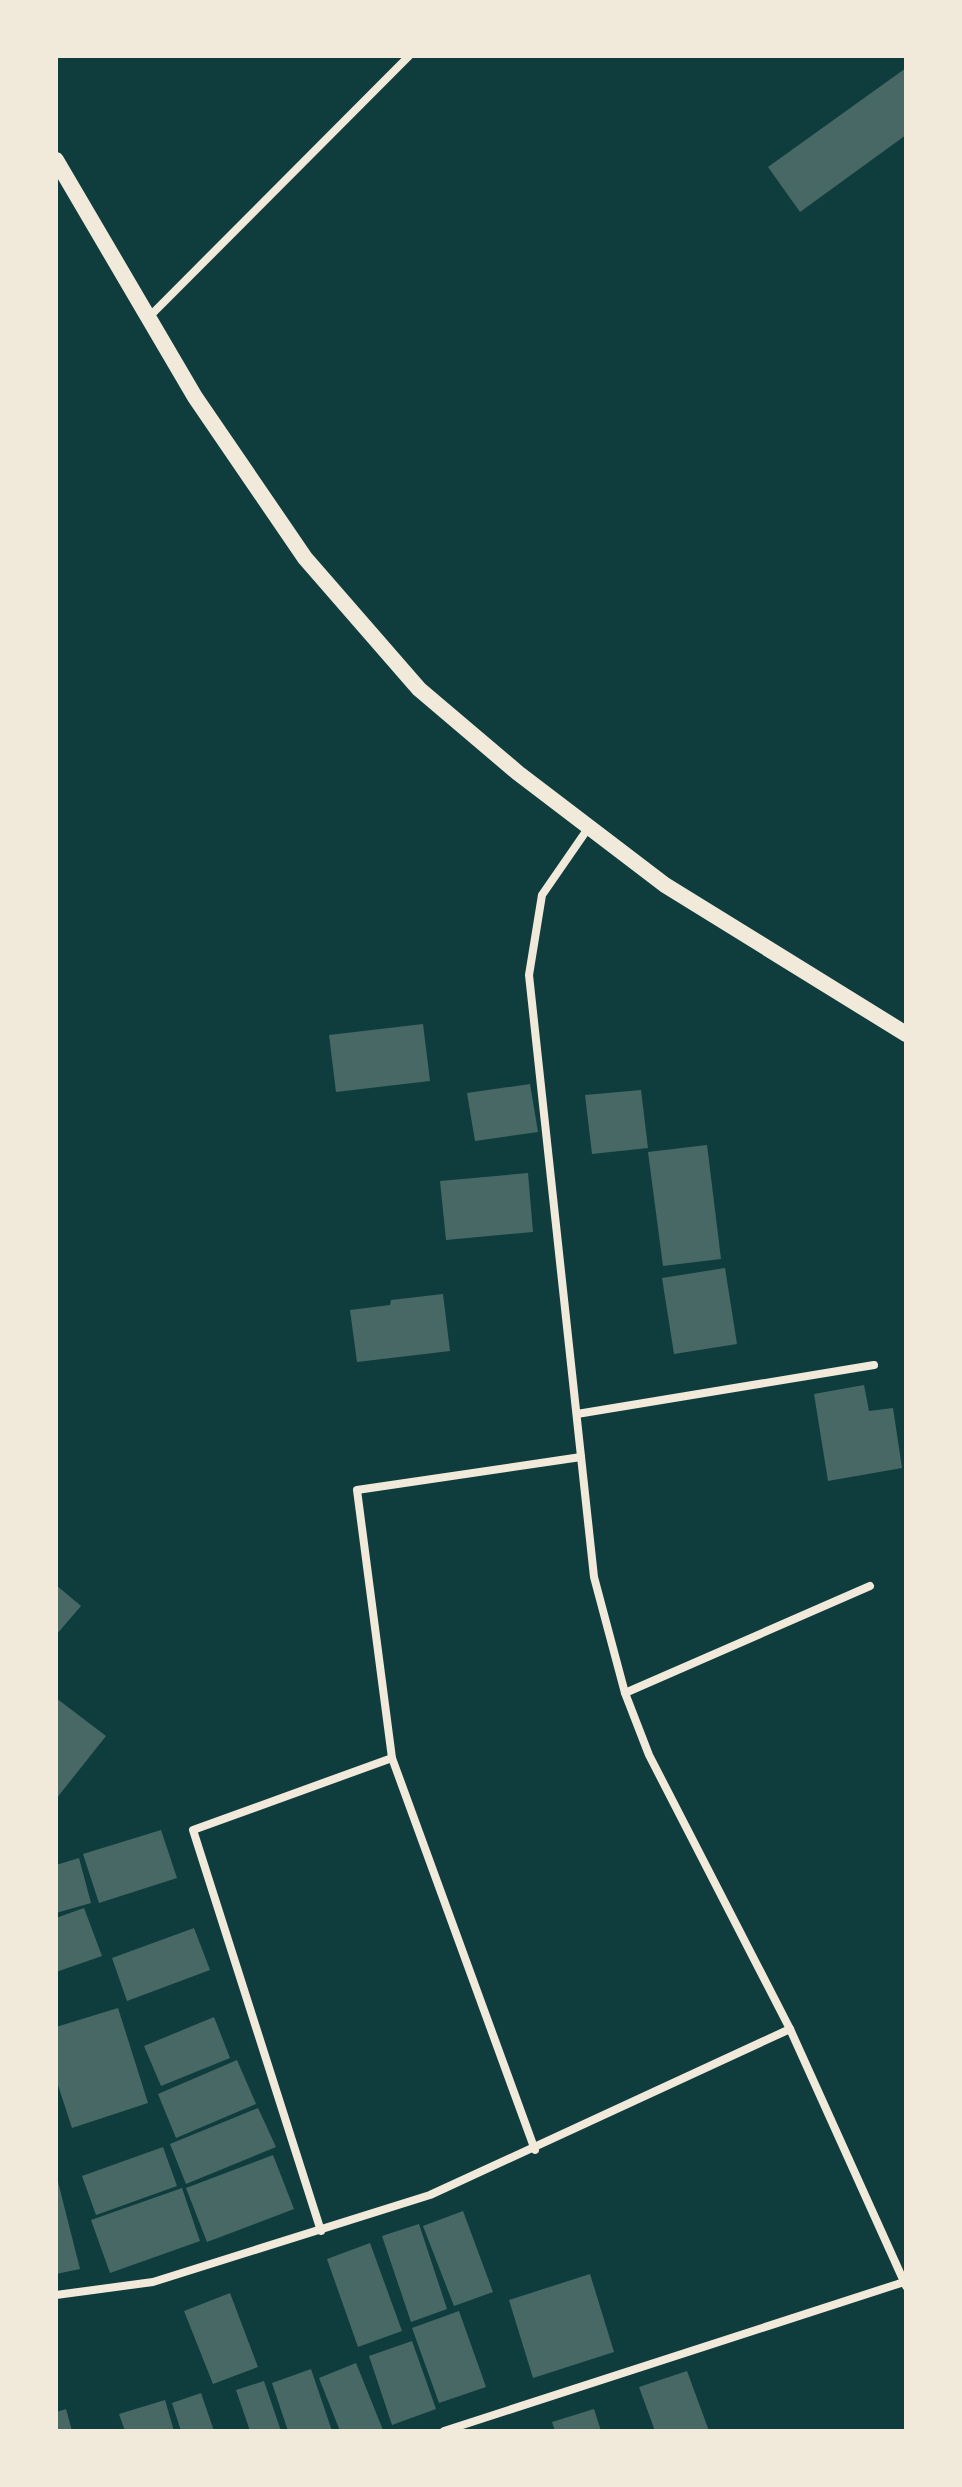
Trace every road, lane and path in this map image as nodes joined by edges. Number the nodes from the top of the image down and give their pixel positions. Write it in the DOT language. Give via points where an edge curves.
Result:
graph roads {
  1 [pos="409,56"];
  2 [pos="56,160"];
  3 [pos="149,317"];
  4 [pos="589,827"];
  5 [pos="906,1034"];
  6 [pos="874,1365"];
  7 [pos="577,1414"];
  8 [pos="581,1457"];
  9 [pos="870,1586"];
  10 [pos="625,1693"];
  11 [pos="392,1758"];
  12 [pos="790,2029"];
  13 [pos="535,2150"];
  14 [pos="321,2231"];
  15 [pos="905,2284"];
  16 [pos="56,2295"];
  17 [pos="444,2431"];
  1 -- 3 [label="street"];
  2 -- 3 [label="main road"];
  3 -- 4 [label="main road" via="195,397 305,558 419,689"];
  4 -- 5 [label="main road" via="665,885"];
  4 -- 7 [label="street" via="542,895 529,975"];
  6 -- 7 [label="street"];
  7 -- 8 [label="street"];
  8 -- 10 [label="street" via="594,1577"];
  8 -- 11 [label="street" via="357,1490"];
  9 -- 10 [label="street"];
  10 -- 12 [label="street" via="649,1755"];
  11 -- 13 [label="street"];
  11 -- 14 [label="street" via="193,1830"];
  12 -- 13 [label="street"];
  12 -- 15 [label="street"];
  13 -- 14 [label="street" via="430,2195"];
  14 -- 16 [label="street" via="153,2282"];
  15 -- 17 [label="street"];
}
